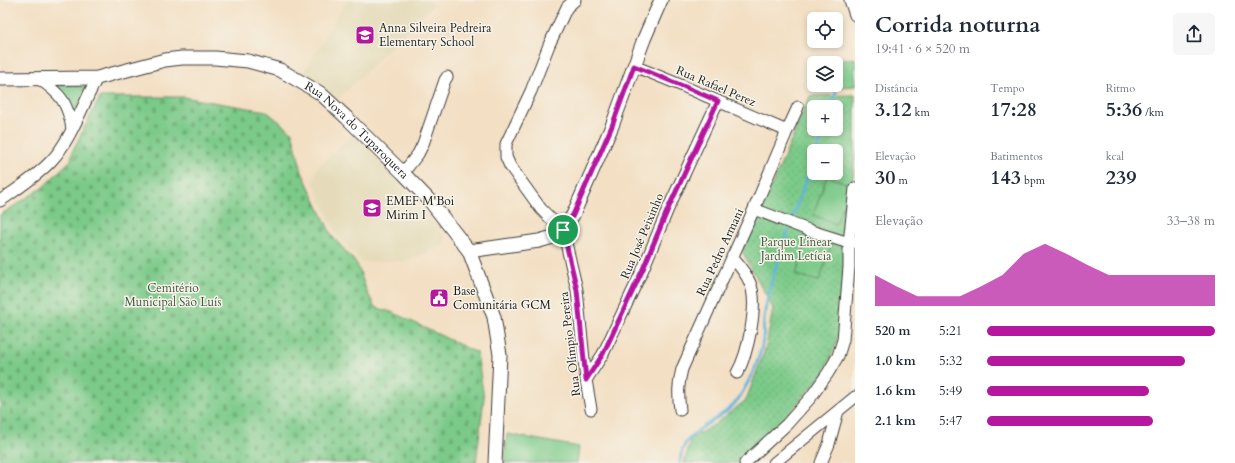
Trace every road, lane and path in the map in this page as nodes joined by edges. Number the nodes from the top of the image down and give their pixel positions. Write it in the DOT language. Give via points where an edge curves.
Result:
graph roads {
  1 [pos="575,0"];
  2 [pos="661,0"];
  3 [pos="850,0"];
  4 [pos="855,15"];
  5 [pos="634,66"];
  6 [pos="447,77"];
  7 [pos="97,78"];
  8 [pos="0,79"];
  9 [pos="39,80"];
  10 [pos="718,101"];
  11 [pos="798,107"];
  12 [pos="72,129"];
  13 [pos="787,131"];
  14 [pos="403,173"];
  15 [pos="855,188"];
  16 [pos="0,201"];
  17 [pos="754,209"];
  18 [pos="563,230"];
  19 [pos="852,242"];
  20 [pos="469,251"];
  21 [pos="732,257"];
  22 [pos="737,373"];
  23 [pos="586,380"];
  24 [pos="855,397"];
  25 [pos="591,409"];
  26 [pos="680,410"];
  27 [pos="838,412"];
  28 [pos="495,463"];
  29 [pos="746,463"];
  30 [pos="774,463"];
  31 [pos="821,463"];
  1 -- 18 [label="street" via="567,7 506,144 506,157 510,166 541,209"];
  2 -- 5 [label="street"];
  3 -- 4 [label="street"];
  5 -- 10 [label="street, Rua Rafael Perez"];
  5 -- 18 [label="street" via="609,133 573,215"];
  6 -- 14 [label="street" via="423,144"];
  7 -- 9 [label="street, Rua Nova do Tuparoquera"];
  7 -- 12 [label="street"];
  7 -- 14 [label="street, Rua Nova do Tuparoquera" via="182,58 248,61 280,70 320,93"];
  8 -- 9 [label="street, Rua Nova do Tuparoquera"];
  9 -- 12 [label="street" via="53,89 68,108"];
  10 -- 13 [label="street, Rua Rafael Perez"];
  10 -- 23 [label="street, Rua José Peixinho" via="603,354"];
  11 -- 13 [label="street, Rua Pedro Armani"];
  12 -- 16 [label="street" via="51,161"];
  13 -- 17 [label="street, Rua Pedro Armani"];
  14 -- 20 [label="street, Rua Nova do Tuparoquera" via="430,201"];
  15 -- 19 [label="street"];
  17 -- 19 [label="street" via="811,231"];
  17 -- 21 [label="street, Rua Pedro Armani"];
  18 -- 20 [label="street" via="539,242"];
  18 -- 23 [label="street, Rua Olímpio Pereira" via="577,290"];
  19 -- 29 [label="street" via="846,316 838,356 811,397"];
  20 -- 28 [label="street, Rua Nova do Tuparoquera" via="494,317 500,355"];
  21 -- 22 [label="street" via="750,283 753,304 750,335"];
  21 -- 26 [label="street, Rua Pedro Armani" via="682,369 678,385"];
  23 -- 25 [label="street, Rua Olímpio Pereira"];
  24 -- 27 [label="street"];
  27 -- 30 [label="street"];
  27 -- 31 [label="street"];
}
